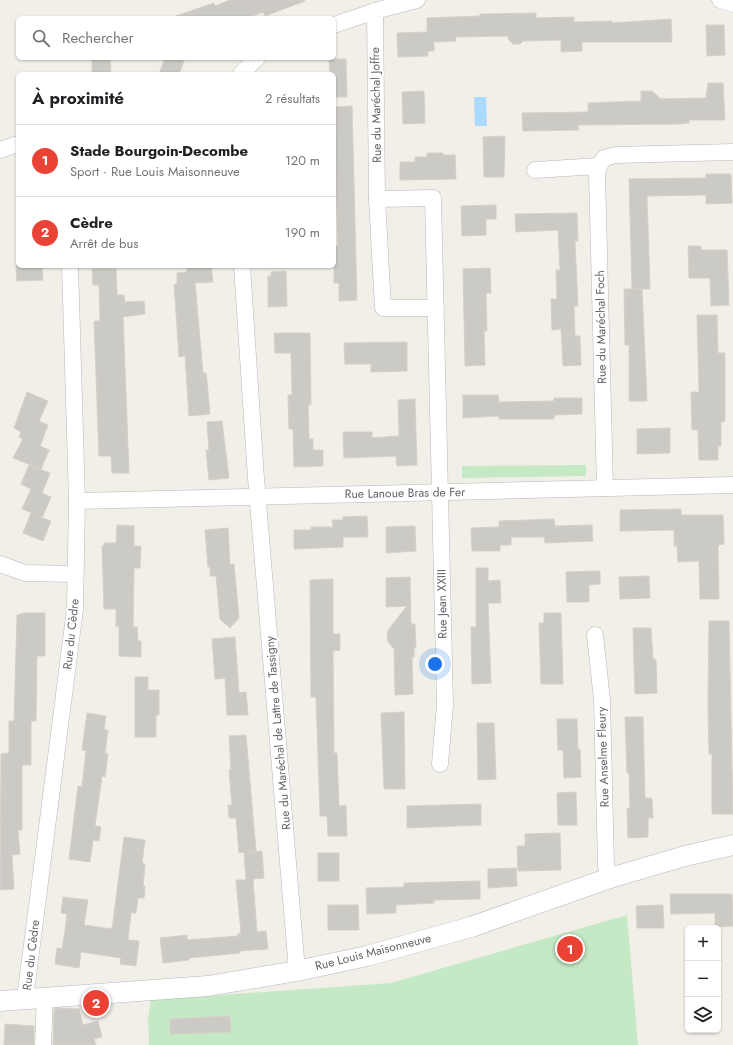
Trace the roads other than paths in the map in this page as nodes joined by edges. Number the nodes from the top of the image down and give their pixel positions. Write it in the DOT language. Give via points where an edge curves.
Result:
graph roads {
  1 [pos="417,0"];
  2 [pos="720,0"];
  3 [pos="733,4"];
  4 [pos="375,11"];
  5 [pos="336,24"];
  6 [pos="255,60"];
  7 [pos="243,72"];
  8 [pos="16,145"];
  9 [pos="0,150"];
  10 [pos="733,152"];
  11 [pos="599,166"];
  12 [pos="535,170"];
  13 [pos="377,199"];
  14 [pos="70,268"];
  15 [pos="242,268"];
  16 [pos="436,308"];
  17 [pos="733,485"];
  18 [pos="605,488"];
  19 [pos="440,492"];
  20 [pos="258,496"];
  21 [pos="77,501"];
  22 [pos="0,564"];
  23 [pos="75,574"];
  24 [pos="595,635"];
  25 [pos="440,764"];
  26 [pos="733,845"];
  27 [pos="610,878"];
  28 [pos="297,971"];
  29 [pos="35,999"];
  30 [pos="0,1001"];
  31 [pos="43,1045"];
  1 -- 4 [label="street"];
  2 -- 3 [label="street"];
  4 -- 5 [label="street"];
  4 -- 13 [label="street, Rue du Maréchal Joffre"];
  6 -- 7 [label="street"];
  8 -- 9 [label="street"];
  10 -- 11 [label="street" via="616,155 604,158"];
  11 -- 12 [label="street"];
  11 -- 18 [label="street, Rue du Maréchal Foch" via="597,174"];
  13 -- 16 [label="street, Rue du Maréchal Joffre" via="384,308"];
  13 -- 16 [label="street" via="433,198"];
  14 -- 21 [label="street, Rue du Cèdre"];
  15 -- 20 [label="street, Rue du Maréchal de Lattre de Tassigny"];
  16 -- 19 [label="street"];
  17 -- 18 [label="street, Rue Lanoue Bras de Fer"];
  18 -- 19 [label="street, Rue Lanoue Bras de Fer"];
  19 -- 20 [label="street, Rue Lanoue Bras de Fer"];
  19 -- 25 [label="street, Rue Jean XXIII" via="445,705"];
  20 -- 21 [label="street, Rue Lanoue Bras de Fer"];
  20 -- 28 [label="street, Rue du Maréchal de Lattre de Tassigny"];
  21 -- 23 [label="street, Rue du Cèdre"];
  22 -- 23 [label="street" via="25,573"];
  23 -- 29 [label="street, Rue du Cèdre" via="75,609"];
  24 -- 27 [label="street, Rue Anselme Fleury" via="602,700 606,866"];
  26 -- 27 [label="street, Rue Louis Maisonneuve"];
  27 -- 28 [label="street, Rue Louis Maisonneuve" via="471,927 367,956"];
  28 -- 29 [label="street, Rue Louis Maisonneuve" via="208,986"];
  29 -- 30 [label="street, Rue Louis Maisonneuve"];
  29 -- 31 [label="street, Rue du Cèdre"];
}
